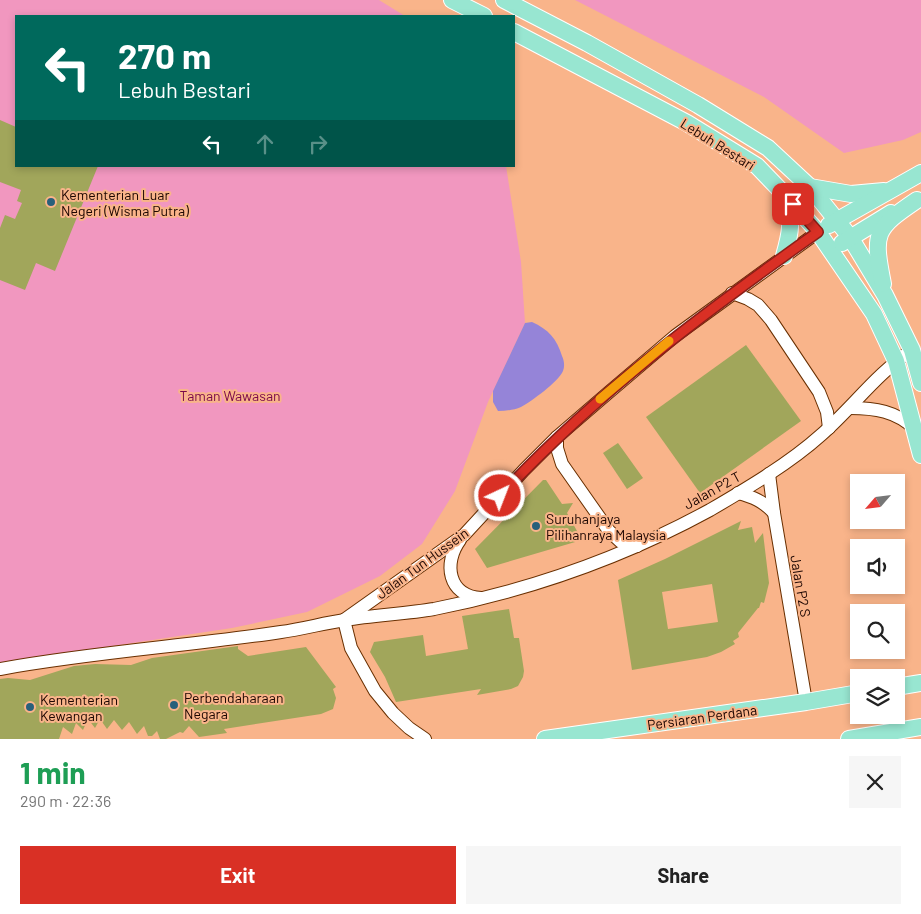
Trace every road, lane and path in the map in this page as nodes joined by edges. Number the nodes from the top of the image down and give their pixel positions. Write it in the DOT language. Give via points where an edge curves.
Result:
graph roads {
  1 [pos="452,0"];
  2 [pos="504,0"];
  3 [pos="482,15"];
  4 [pos="515,33"];
  5 [pos="921,173"];
  6 [pos="810,186"];
  7 [pos="890,190"];
  8 [pos="783,193"];
  9 [pos="919,199"];
  10 [pos="837,219"];
  11 [pos="818,232"];
  12 [pos="850,237"];
  13 [pos="832,250"];
  14 [pos="784,256"];
  15 [pos="732,293"];
  16 [pos="885,295"];
  17 [pos="912,350"];
  18 [pos="896,361"];
  19 [pos="921,384"];
  20 [pos="850,408"];
  21 [pos="829,428"];
  22 [pos="915,429"];
  23 [pos="557,437"];
  24 [pos="921,456"];
  25 [pos="769,474"];
  26 [pos="738,493"];
  27 [pos="774,513"];
  28 [pos="464,535"];
  29 [pos="637,546"];
  30 [pos="483,598"];
  31 [pos="344,620"];
  32 [pos="0,670"];
  33 [pos="921,682"];
  34 [pos="905,685"];
  35 [pos="850,695"];
  36 [pos="806,702"];
  37 [pos="921,727"];
  38 [pos="425,739"];
  39 [pos="545,739"];
  40 [pos="849,739"];
  1 -- 3 [label="main road"];
  2 -- 6 [label="main road, Lebuh Bestari" via="698,105 768,148"];
  4 -- 8 [label="main road, Lebuh Bestari" via="687,123 757,166"];
  5 -- 7 [label="main road, Jalan Tun Hussein"];
  6 -- 7 [label="main road" via="851,194"];
  6 -- 10 [label="main road, Lebuh Bestari"];
  7 -- 10 [label="main road, Jalan Tun Hussein"];
  8 -- 11 [label="main road, Lebuh Bestari"];
  8 -- 14 [label="main road" via="791,232"];
  9 -- 12 [label="main road"];
  9 -- 16 [label="main road" via="893,216 880,233 876,251"];
  10 -- 11 [label="main road, Jalan Tun Hussein"];
  10 -- 12 [label="main road, Lebuh Bestari"];
  11 -- 13 [label="main road, Lebuh Bestari"];
  11 -- 14 [label="street, Jalan Tun Hussein"];
  12 -- 13 [label="main road"];
  12 -- 16 [label="main road, Lebuh Bestari"];
  13 -- 18 [label="main road, Lebuh Bestari" via="874,314"];
  14 -- 15 [label="street, Jalan Tun Hussein"];
  15 -- 21 [label="street" via="758,305 771,320 819,392"];
  15 -- 23 [label="street, Jalan Tun Hussein" via="675,336"];
  16 -- 17 [label="main road, Lebuh Bestari"];
  17 -- 18 [label="street, Jalan P2 T"];
  17 -- 19 [label="main road, Lebuh Bestari"];
  18 -- 20 [label="street, Jalan P2 T"];
  18 -- 22 [label="main road, Lebuh Bestari"];
  20 -- 21 [label="street, Jalan P2 T"];
  20 -- 22 [label="street" via="890,412"];
  21 -- 25 [label="street, Jalan P2 T"];
  22 -- 24 [label="main road, Lebuh Bestari"];
  23 -- 28 [label="street, Jalan Tun Hussein"];
  23 -- 29 [label="street" via="562,464 609,531 621,542"];
  25 -- 26 [label="street, Jalan P2 T"];
  25 -- 27 [label="street, Jalan P2 S"];
  26 -- 27 [label="street" via="760,501"];
  26 -- 29 [label="street, Jalan P2 T"];
  27 -- 36 [label="street, Jalan P2 S"];
  28 -- 30 [label="street" via="453,551 450,570 465,594"];
  28 -- 31 [label="street, Jalan Tun Hussein"];
  29 -- 30 [label="street, Jalan P2 T" via="578,570"];
  30 -- 31 [label="street, Jalan P2 T" via="432,609"];
  31 -- 32 [label="street, Jalan P2 T" via="282,632 52,660"];
  31 -- 38 [label="street" via="351,648 375,691 393,713"];
  33 -- 34 [label="main road"];
  35 -- 36 [label="main road, Persiaran Perdana"];
  36 -- 39 [label="main road, Persiaran Perdana"];
  37 -- 40 [label="main road"];
}
